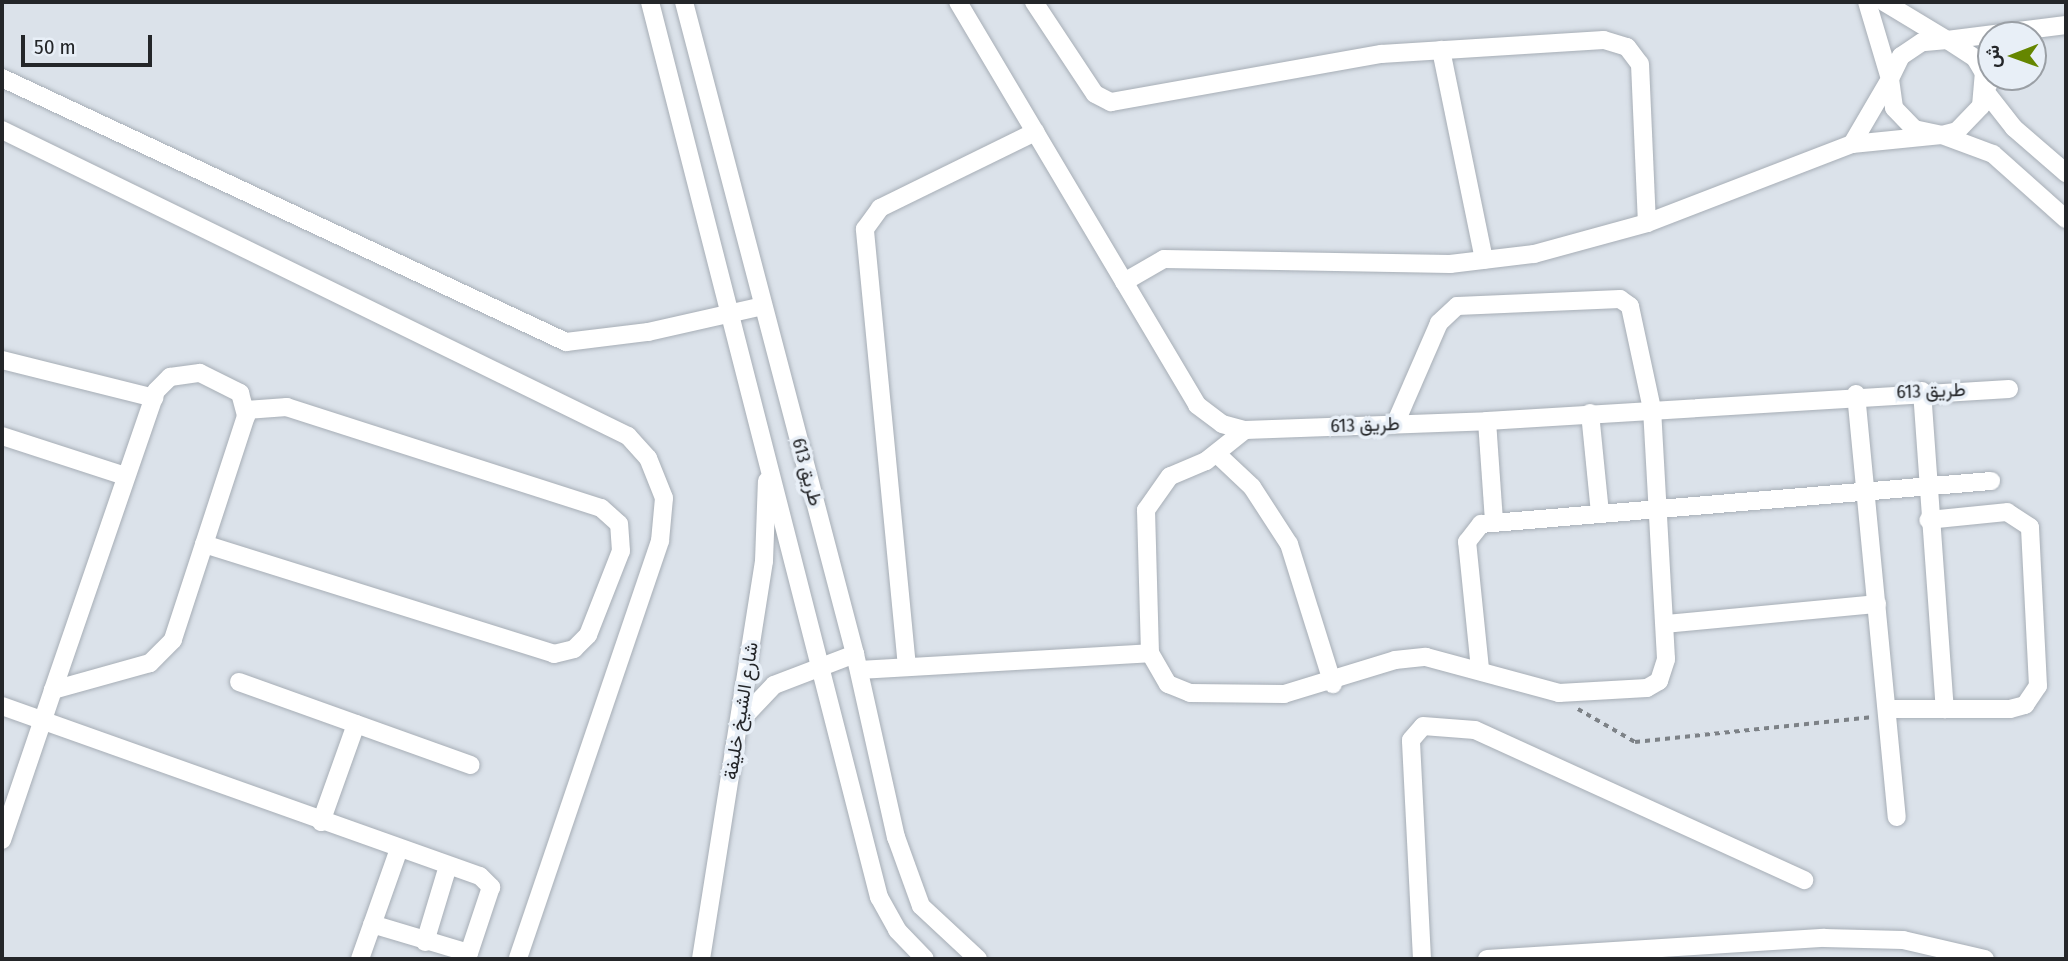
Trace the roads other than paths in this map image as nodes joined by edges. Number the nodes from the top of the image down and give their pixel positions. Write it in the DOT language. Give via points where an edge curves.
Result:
graph roads {
  1 [pos="650,2"];
  2 [pos="684,2"];
  3 [pos="958,2"];
  4 [pos="1034,2"];
  5 [pos="1867,2"];
  6 [pos="1884,2"];
  7 [pos="2066,24"];
  8 [pos="2047,28"];
  9 [pos="1977,37"];
  10 [pos="1947,40"];
  11 [pos="1441,50"];
  12 [pos="1977,62"];
  13 [pos="2,78"];
  14 [pos="1891,79"];
  15 [pos="1985,91"];
  16 [pos="1992,91"];
  17 [pos="2,130"];
  18 [pos="1035,132"];
  19 [pos="1942,135"];
  20 [pos="1852,144"];
  21 [pos="2066,173"];
  22 [pos="2066,219"];
  23 [pos="1647,223"];
  24 [pos="1483,260"];
  25 [pos="1124,282"];
  26 [pos="763,306"];
  27 [pos="730,314"];
  28 [pos="2,360"];
  29 [pos="2009,389"];
  30 [pos="1922,391"];
  31 [pos="1856,394"];
  32 [pos="154,398"];
  33 [pos="246,410"];
  34 [pos="1652,410"];
  35 [pos="1590,414"];
  36 [pos="1487,421"];
  37 [pos="1395,424"];
  38 [pos="1245,430"];
  39 [pos="2,436"];
  40 [pos="1217,454"];
  41 [pos="768,462"];
  42 [pos="125,476"];
  43 [pos="1991,481"];
  44 [pos="1925,487"];
  45 [pos="1866,491"];
  46 [pos="1659,508"];
  47 [pos="1600,513"];
  48 [pos="1928,520"];
  49 [pos="1494,522"];
  50 [pos="204,544"];
  51 [pos="1877,604"];
  52 [pos="1665,624"];
  53 [pos="1150,653"];
  54 [pos="857,662"];
  55 [pos="819,664"];
  56 [pos="906,667"];
  57 [pos="1480,669"];
  58 [pos="239,682"];
  59 [pos="1333,684"];
  60 [pos="53,690"];
  61 [pos="2,706"];
  62 [pos="1945,709"];
  63 [pos="1887,712"];
  64 [pos="42,720"];
  65 [pos="740,722"];
  66 [pos="356,724"];
  67 [pos="471,765"];
  68 [pos="1897,817"];
  69 [pos="321,822"];
  70 [pos="2,840"];
  71 [pos="398,849"];
  72 [pos="448,866"];
  73 [pos="1804,880"];
  74 [pos="372,924"];
  75 [pos="425,942"];
  76 [pos="360,959"];
  77 [pos="518,959"];
  78 [pos="701,959"];
  79 [pos="925,959"];
  80 [pos="978,959"];
  81 [pos="1422,959"];
  82 [pos="1487,959"];
  83 [pos="1986,959"];
  1 -- 27 [label="street, طريق 613"];
  2 -- 26 [label="street, طريق 613"];
  3 -- 18 [label="street, طريق 613"];
  4 -- 11 [label="street" via="1095,94 1111,102 1381,54"];
  5 -- 14 [label="street"];
  6 -- 10 [label="street"];
  7 -- 8 [label="street"];
  9 -- 10 [label="street"];
  10 -- 12 [label="street"];
  10 -- 14 [label="street" via="1911,47"];
  11 -- 23 [label="street" via="1604,40 1627,47 1640,64"];
  11 -- 24 [label="street"];
  13 -- 27 [label="street" via="566,342"];
  14 -- 19 [label="street" via="1903,120"];
  14 -- 20 [label="street"];
  15 -- 19 [label="street" via="1972,121"];
  16 -- 21 [label="street" via="2014,128"];
  17 -- 77 [label="street" via="628,436 648,457 664,498 660,541"];
  18 -- 25 [label="street, طريق 613"];
  18 -- 56 [label="street" via="880,208 865,229"];
  19 -- 20 [label="street"];
  19 -- 22 [label="street" via="1993,154"];
  20 -- 23 [label="street"];
  23 -- 24 [label="street" via="1534,254"];
  24 -- 25 [label="street" via="1164,260"];
  25 -- 38 [label="street, طريق 613" via="1197,405 1222,424"];
  26 -- 27 [label="street"];
  26 -- 54 [label="street, طريق 613"];
  27 -- 41 [label="street, طريق 613"];
  28 -- 32 [label="street"];
  29 -- 30 [label="street, طريق 613"];
  30 -- 31 [label="street, طريق 613"];
  30 -- 44 [label="street"];
  31 -- 34 [label="street, طريق 613"];
  31 -- 45 [label="street"];
  32 -- 33 [label="street" via="170,377 200,373 235,389"];
  32 -- 42 [label="street"];
  33 -- 50 [label="street"];
  33 -- 50 [label="street" via="286,407 601,508 619,524 621,551 588,635 574,649 554,654"];
  34 -- 35 [label="street, طريق 613"];
  34 -- 37 [label="street" via="1636,318 1620,299 1457,306 1439,323"];
  34 -- 46 [label="street"];
  35 -- 36 [label="street, طريق 613"];
  35 -- 47 [label="street"];
  36 -- 37 [label="street, طريق 613"];
  36 -- 49 [label="street"];
  37 -- 38 [label="street, طريق 613"];
  38 -- 40 [label="street"];
  39 -- 42 [label="street"];
  40 -- 53 [label="street" via="1170,476 1146,510"];
  40 -- 59 [label="street" via="1266,505 1289,544"];
  41 -- 55 [label="street, طريق 613"];
  41 -- 65 [label="street, شارع الشيخ خليفة" via="764,561"];
  42 -- 60 [label="street"];
  43 -- 44 [label="street"];
  44 -- 45 [label="street"];
  44 -- 48 [label="street"];
  45 -- 46 [label="street"];
  45 -- 51 [label="street"];
  46 -- 47 [label="street"];
  46 -- 52 [label="street"];
  47 -- 49 [label="street"];
  48 -- 62 [label="street"];
  48 -- 62 [label="street" via="2015,513 2026,521 2033,540 2035,694 2017,708"];
  49 -- 57 [label="street" via="1476,526 1467,542"];
  50 -- 60 [label="street" via="165,652 150,663"];
  51 -- 52 [label="street"];
  51 -- 63 [label="street"];
  52 -- 57 [label="street" via="1666,667 1653,685 1569,693"];
  53 -- 56 [label="street"];
  53 -- 59 [label="street" via="1168,684 1191,693 1263,696"];
  54 -- 55 [label="street"];
  54 -- 56 [label="street"];
  54 -- 80 [label="street, طريق 613" via="896,837 921,906"];
  55 -- 65 [label="street" via="774,685"];
  55 -- 79 [label="street, طريق 613" via="879,897 897,930"];
  57 -- 59 [label="street" via="1409,658"];
  58 -- 66 [label="street"];
  60 -- 64 [label="street"];
  61 -- 64 [label="street"];
  62 -- 63 [label="street"];
  63 -- 68 [label="street"];
  64 -- 69 [label="street"];
  64 -- 70 [label="street"];
  65 -- 78 [label="street, شارع الشيخ خليفة"];
  66 -- 67 [label="street"];
  66 -- 69 [label="street"];
  69 -- 71 [label="street"];
  71 -- 72 [label="street"];
  71 -- 74 [label="street"];
  72 -- 75 [label="street"];
  72 -- 75 [label="street" via="485,878 491,887 476,945 464,954"];
  73 -- 81 [label="street" via="1475,730 1423,726 1411,740"];
  74 -- 75 [label="street"];
  74 -- 76 [label="street"];
  82 -- 83 [label="street" via="1824,938 1903,940"];
}
